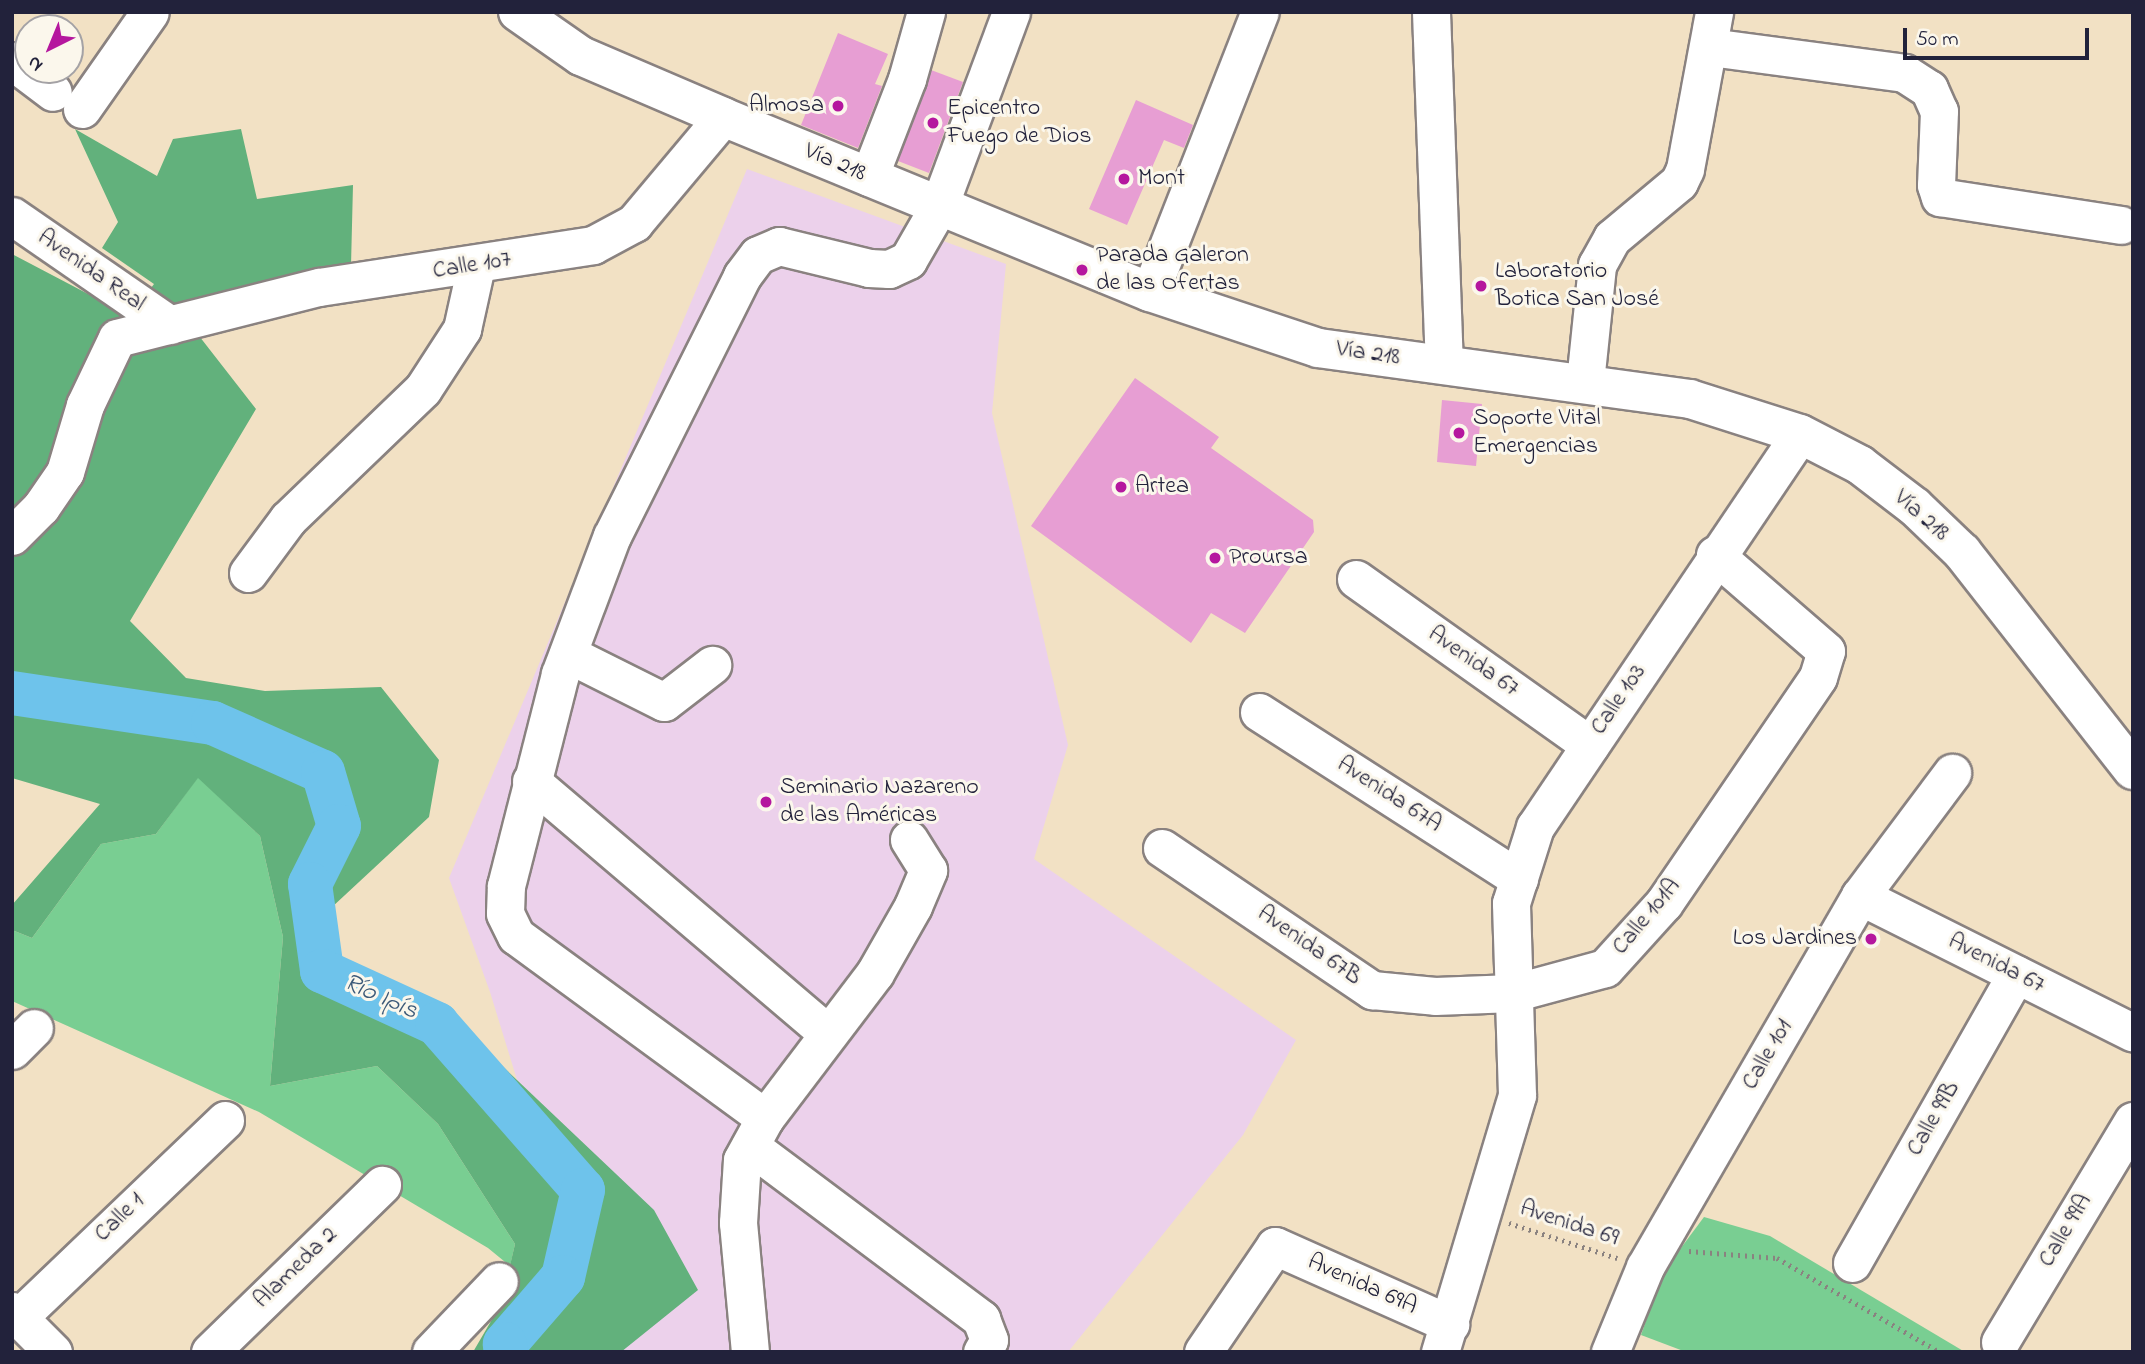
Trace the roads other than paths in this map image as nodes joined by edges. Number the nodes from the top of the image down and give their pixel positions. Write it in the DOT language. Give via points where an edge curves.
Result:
graph roads {
  1 [pos="150,12"];
  2 [pos="518,12"];
  3 [pos="926,12"];
  4 [pos="1011,12"];
  5 [pos="1260,12"];
  6 [pos="1430,12"];
  7 [pos="1712,30"];
  8 [pos="12,61"];
  9 [pos="723,117"];
  10 [pos="869,177"];
  11 [pos="939,206"];
  12 [pos="12,216"];
  13 [pos="2121,225"];
  14 [pos="476,267"];
  15 [pos="1150,292"];
  16 [pos="170,325"];
  17 [pos="1444,365"];
  18 [pos="1585,382"];
  19 [pos="1800,434"];
  20 [pos="12,536"];
  21 [pos="1716,555"];
  22 [pos="248,573"];
  23 [pos="1356,579"];
  24 [pos="568,654"];
  25 [pos="712,665"];
  26 [pos="1259,712"];
  27 [pos="1590,745"];
  28 [pos="2133,771"];
  29 [pos="1952,773"];
  30 [pos="531,781"];
  31 [pos="909,840"];
  32 [pos="1162,848"];
  33 [pos="1519,879"];
  34 [pos="1860,896"];
  35 [pos="2016,974"];
  36 [pos="1513,993"];
  37 [pos="2133,1033"];
  38 [pos="828,1034"];
  39 [pos="225,1120"];
  40 [pos="2133,1121"];
  41 [pos="758,1132"];
  42 [pos="382,1185"];
  43 [pos="1852,1263"];
  44 [pos="499,1282"];
  45 [pos="15,1314"];
  46 [pos="1445,1338"];
  47 [pos="2000,1342"];
  48 [pos="53,1352"];
  49 [pos="209,1352"];
  50 [pos="431,1352"];
  51 [pos="750,1352"];
  52 [pos="982,1352"];
  53 [pos="1203,1352"];
  54 [pos="1611,1352"];
  1 -- 8 [label="street" via="68,101"];
  2 -- 9 [label="main road, Vía 218" via="581,56"];
  3 -- 10 [label="street"];
  4 -- 11 [label="street"];
  5 -- 15 [label="street"];
  6 -- 17 [label="street"];
  7 -- 13 [label="street" via="1904,73 1929,89 1939,111 1936,185 1940,197"];
  7 -- 18 [label="street" via="1679,182 1629,220 1597,265"];
  9 -- 10 [label="main road, Vía 218"];
  9 -- 14 [label="street, Calle 107" via="634,223 593,245"];
  10 -- 11 [label="main road, Vía 218"];
  11 -- 15 [label="main road, Vía 218"];
  11 -- 24 [label="street" via="908,260 890,269 779,246 758,256 742,276 612,536"];
  12 -- 16 [label="street, Avenida Real"];
  14 -- 16 [label="street, Calle 107" via="320,287"];
  14 -- 22 [label="street" via="462,329 423,389 288,519"];
  15 -- 17 [label="main road, Vía 218" via="1318,348"];
  16 -- 20 [label="street, Calle 107" via="117,338 85,405 65,471 41,507"];
  17 -- 18 [label="main road, Vía 218"];
  18 -- 19 [label="main road, Vía 218" via="1690,399"];
  19 -- 21 [label="street, Calle 103"];
  19 -- 28 [label="main road, Vía 218" via="1860,465 1915,507 1962,552"];
  21 -- 27 [label="street, Calle 103"];
  21 -- 36 [label="street, Calle 101A" via="1826,651 1818,677 1664,903 1605,968"];
  23 -- 27 [label="street, Avenida 67"];
  24 -- 25 [label="street" via="664,702"];
  24 -- 30 [label="street"];
  26 -- 33 [label="street, Avenida 67A"];
  27 -- 33 [label="street, Calle 103" via="1535,827"];
  29 -- 34 [label="street, Calle 101"];
  30 -- 38 [label="street"];
  30 -- 41 [label="street" via="506,886 505,913 516,936"];
  31 -- 38 [label="street" via="928,870 913,906 875,973"];
  32 -- 36 [label="street, Avenida 67B" via="1372,990 1435,996"];
  33 -- 36 [label="street, Calle 103" via="1511,903"];
  34 -- 35 [label="street, Avenida 67"];
  34 -- 54 [label="street, Calle 101" via="1649,1258"];
  35 -- 37 [label="street, Avenida 67"];
  35 -- 43 [label="street, Calle 99B"];
  36 -- 46 [label="street" via="1517,1095"];
  38 -- 41 [label="street"];
  39 -- 45 [label="street, Calle 1"];
  40 -- 47 [label="street, Calle 99A"];
  41 -- 51 [label="street" via="737,1182"];
  41 -- 52 [label="street" via="981,1319 989,1340"];
  42 -- 49 [label="street, Alameda 2"];
  44 -- 50 [label="street"];
  45 -- 48 [label="street"];
  46 -- 53 [label="street, Avenida 69A" via="1275,1245"];
}
